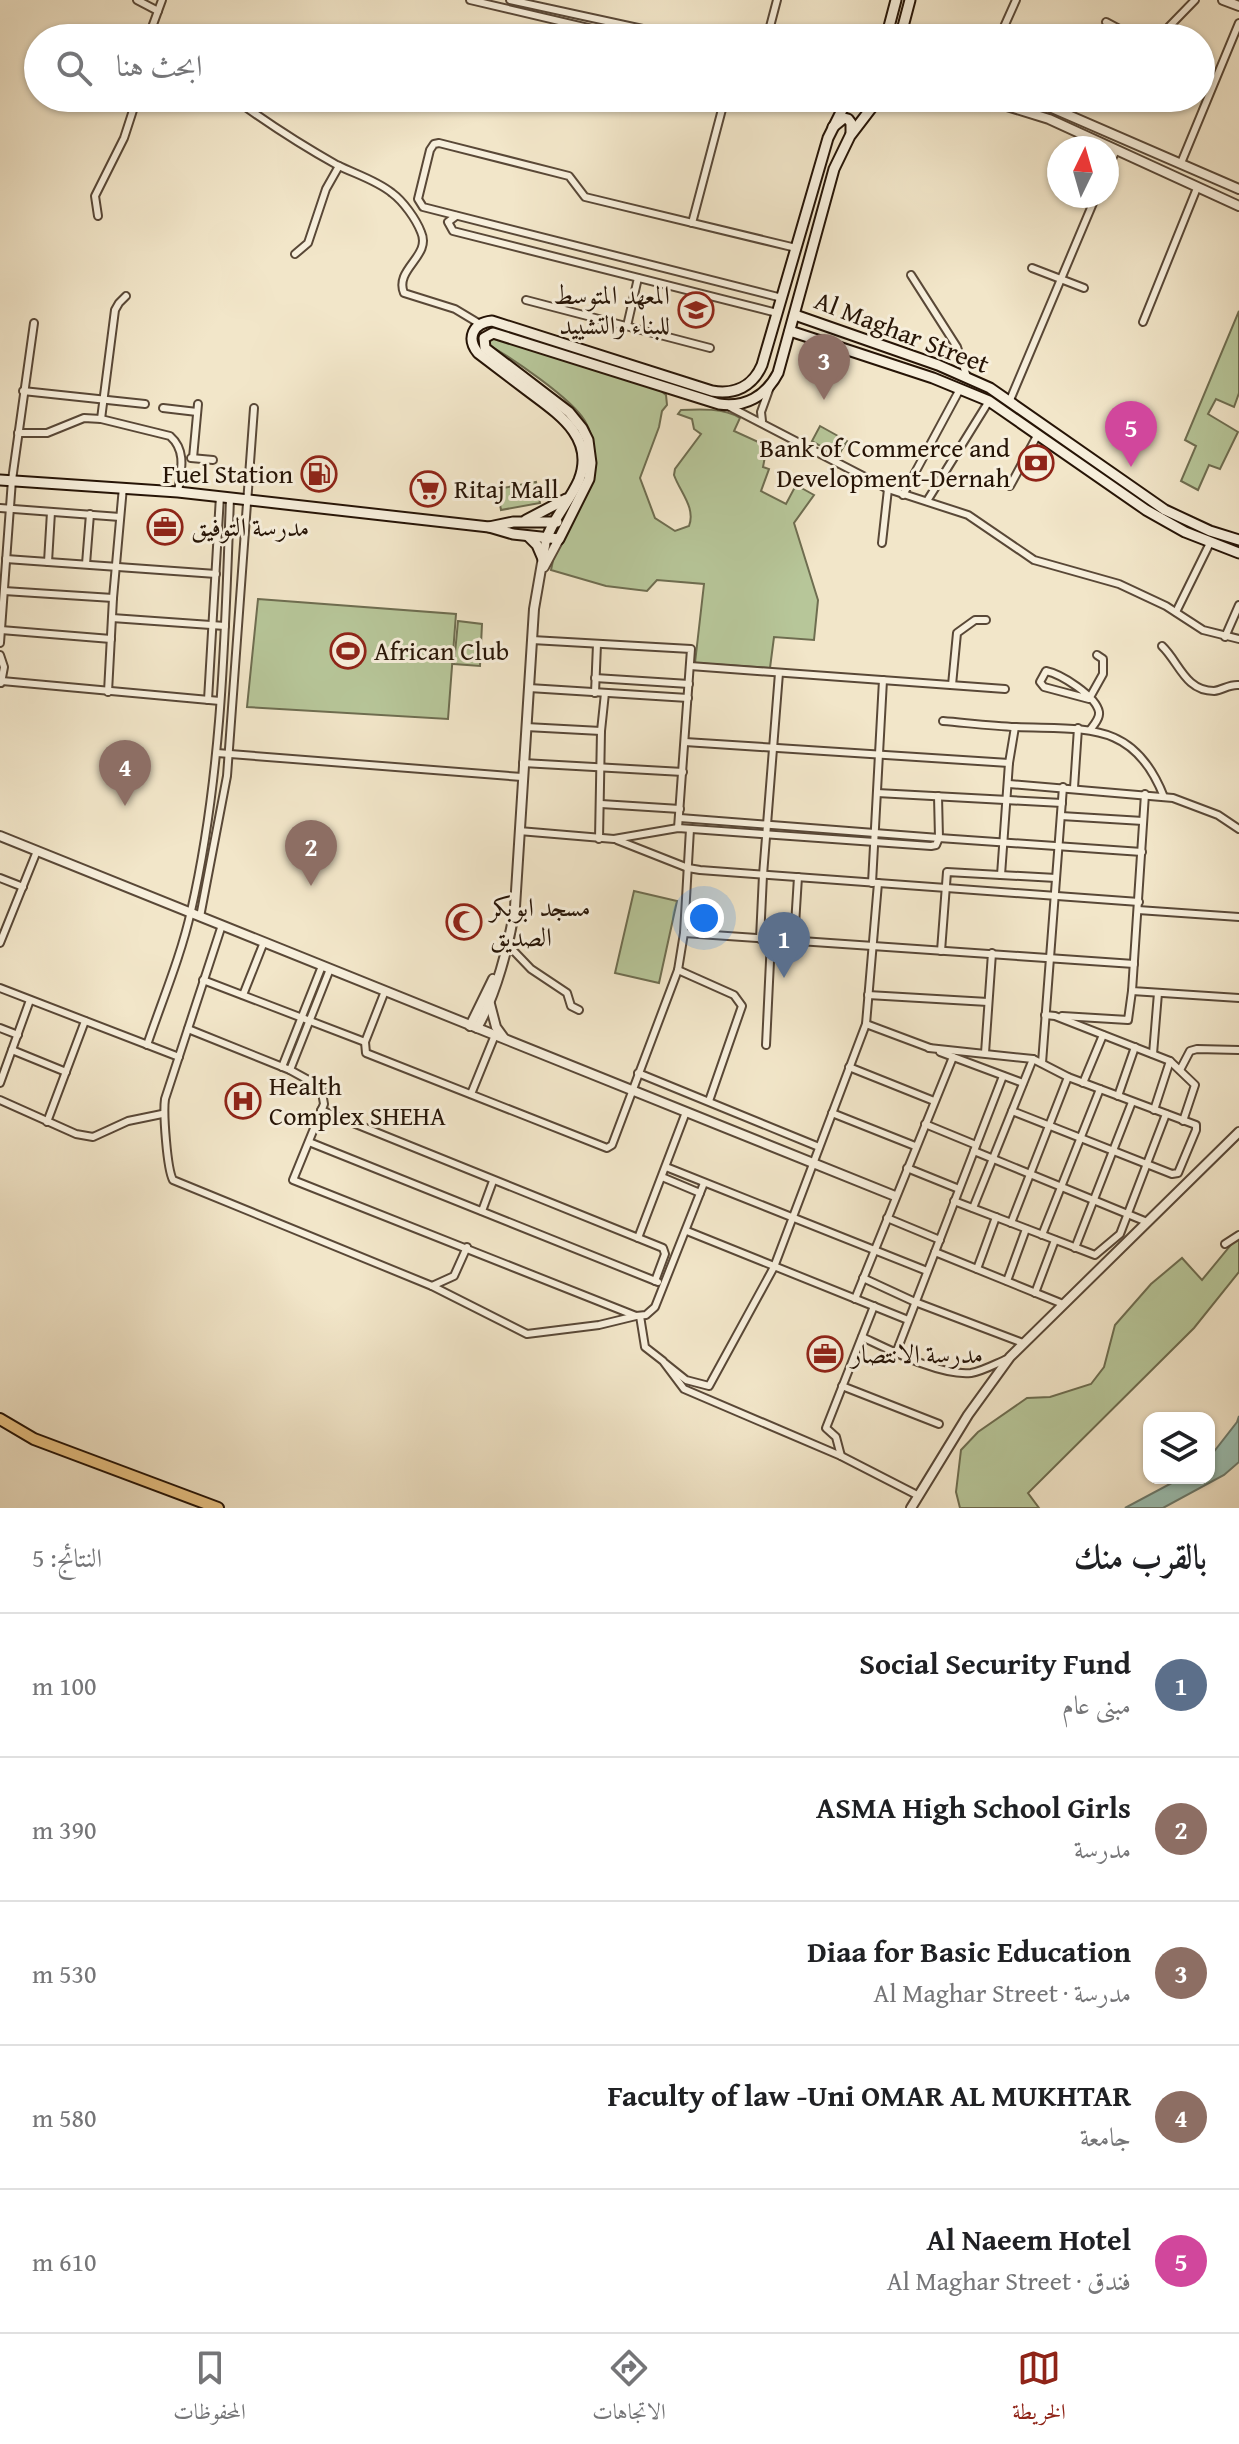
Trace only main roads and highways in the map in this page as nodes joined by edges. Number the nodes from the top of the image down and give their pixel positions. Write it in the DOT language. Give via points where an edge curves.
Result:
graph roads {
  1 [pos="896,0"];
  2 [pos="910,0"];
  3 [pos="890,24"];
  4 [pos="904,24"];
  5 [pos="840,112"];
  6 [pos="868,112"];
  7 [pos="832,127"];
  8 [pos="850,136"];
  9 [pos="795,315"];
  10 [pos="790,331"];
  11 [pos="938,365"];
  12 [pos="933,378"];
  13 [pos="0,480"];
  14 [pos="569,497"];
  15 [pos="1149,506"];
  16 [pos="554,521"];
  17 [pos="521,522"];
  18 [pos="566,526"];
  19 [pos="489,527"];
  20 [pos="529,537"];
  21 [pos="546,540"];
  22 [pos="1239,540"];
  23 [pos="1239,553"];
  24 [pos="543,563"];
  25 [pos="0,1419"];
  26 [pos="218,1508"];
  1 -- 3 [label="main road"];
  2 -- 4 [label="main road"];
  5 -- 7 [label="main road"];
  6 -- 8 [label="main road"];
  7 -- 8 [label="main road" via="848,119"];
  7 -- 14 [label="main road" via="757,374 741,389 712,391 496,322 480,324 471,338 478,353 563,417 577,434 582,469"];
  8 -- 9 [label="main road" via="830,180"];
  9 -- 10 [label="main road"];
  9 -- 11 [label="main road, Al Maghar Street"];
  10 -- 12 [label="main road, Al Maghar Street"];
  10 -- 18 [label="main road" via="771,384 751,400 725,405 493,333 485,336 485,348 569,412 585,434 590,471"];
  11 -- 12 [label="main road"];
  11 -- 15 [label="main road, Al Maghar Street" via="1010,400"];
  12 -- 15 [label="main road, Al Maghar Street" via="989,401"];
  13 -- 19 [label="main road" via="178,492"];
  14 -- 16 [label="main road"];
  14 -- 17 [label="main road"];
  15 -- 22 [label="main road, Al Maghar Street"];
  15 -- 23 [label="main road, Al Maghar Street" via="1210,543"];
  16 -- 17 [label="main road"];
  16 -- 18 [label="main road"];
  16 -- 21 [label="main road"];
  17 -- 19 [label="main road"];
  18 -- 21 [label="main road" via="559,539"];
  19 -- 20 [label="main road"];
  20 -- 21 [label="main road"];
  20 -- 24 [label="main road"];
  25 -- 26 [label="main road" via="34,1439"];
}
